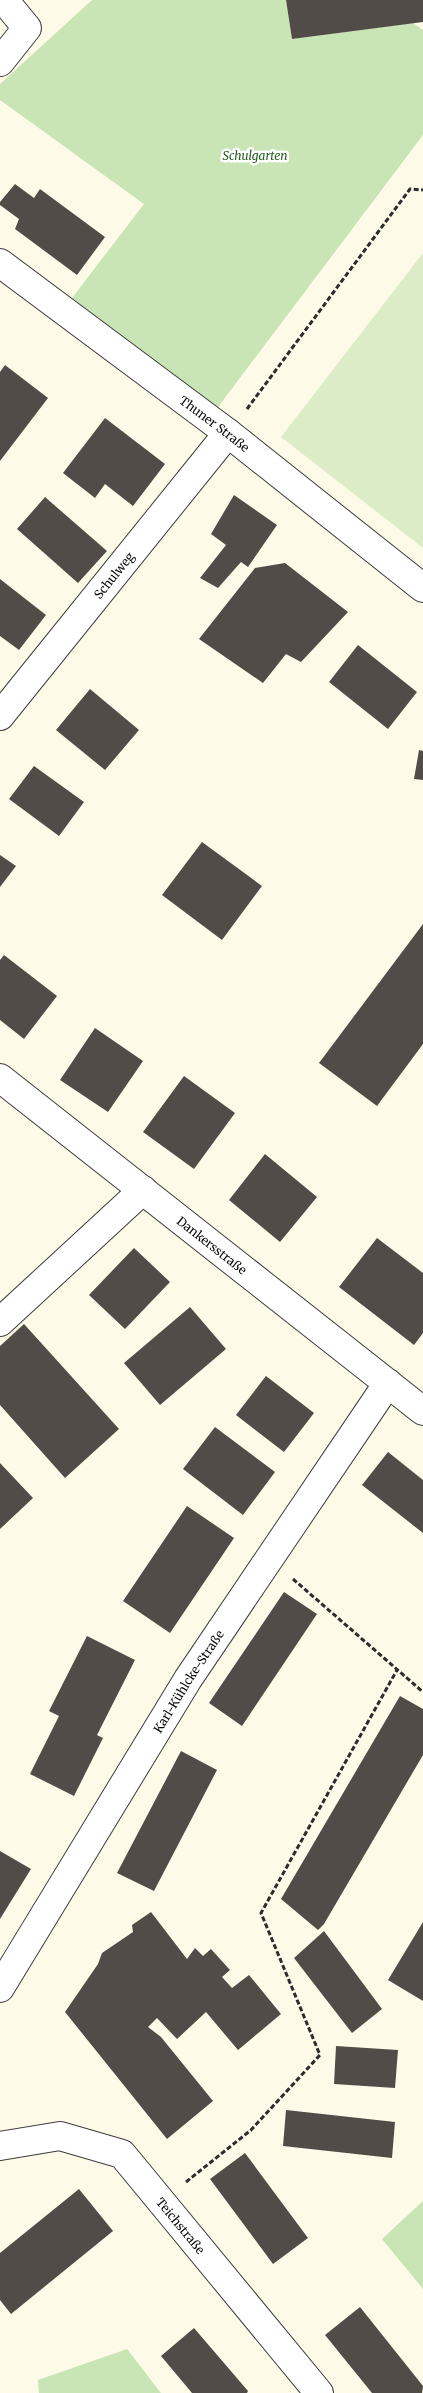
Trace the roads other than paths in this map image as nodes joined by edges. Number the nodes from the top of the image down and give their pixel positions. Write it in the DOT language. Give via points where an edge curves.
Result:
graph roads {
  1 [pos="4,0"];
  2 [pos="0,62"];
  3 [pos="0,263"];
  4 [pos="236,424"];
  5 [pos="423,588"];
  6 [pos="0,716"];
  7 [pos="0,1078"];
  8 [pos="143,1190"];
  9 [pos="0,1322"];
  10 [pos="388,1383"];
  11 [pos="423,1411"];
  12 [pos="0,1988"];
  13 [pos="0,2146"];
  14 [pos="319,2393"];
  1 -- 2 [label="street" via="27,28"];
  3 -- 4 [label="street, Thuner Straße"];
  4 -- 5 [label="street, Thuner Straße"];
  4 -- 6 [label="street, Schulweg"];
  7 -- 8 [label="street, Dankersstraße"];
  8 -- 9 [label="street"];
  8 -- 10 [label="street, Dankersstraße"];
  10 -- 11 [label="street, Dankersstraße"];
  10 -- 12 [label="street, Karl-Kühlcke-Straße" via="188,1679"];
  13 -- 14 [label="street, Teichstraße" via="60,2136 122,2154"];
}
